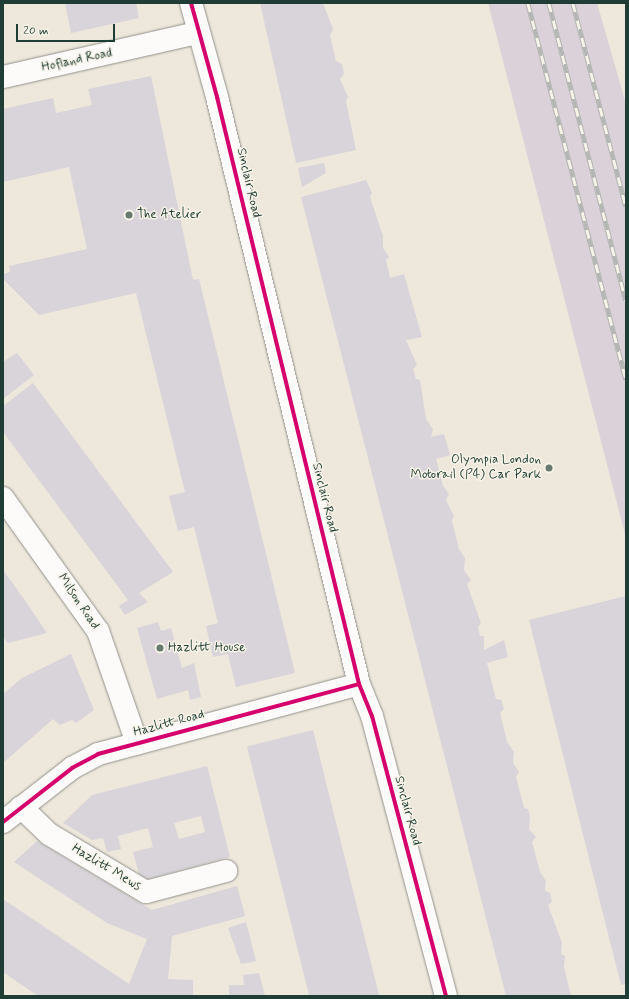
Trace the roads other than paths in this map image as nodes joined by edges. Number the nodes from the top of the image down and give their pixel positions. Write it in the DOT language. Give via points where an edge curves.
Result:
graph roads {
  1 [pos="191,3"];
  2 [pos="197,33"];
  3 [pos="3,78"];
  4 [pos="3,498"];
  5 [pos="359,684"];
  6 [pos="137,743"];
  7 [pos="21,807"];
  8 [pos="3,822"];
  9 [pos="226,871"];
  10 [pos="446,996"];
  1 -- 2 [label="street, Sinclair Road"];
  2 -- 3 [label="street, Hofland Road"];
  2 -- 5 [label="street, Sinclair Road" via="217,97"];
  4 -- 6 [label="street, Milson Road" via="98,631"];
  5 -- 6 [label="street, Hazlitt Road"];
  5 -- 10 [label="street, Sinclair Road" via="372,716"];
  6 -- 7 [label="street, Hazlitt Road" via="84,760"];
  7 -- 8 [label="street, Hazlitt Road"];
  7 -- 9 [label="street, Hazlitt Mews" via="49,834 146,892"];
}
